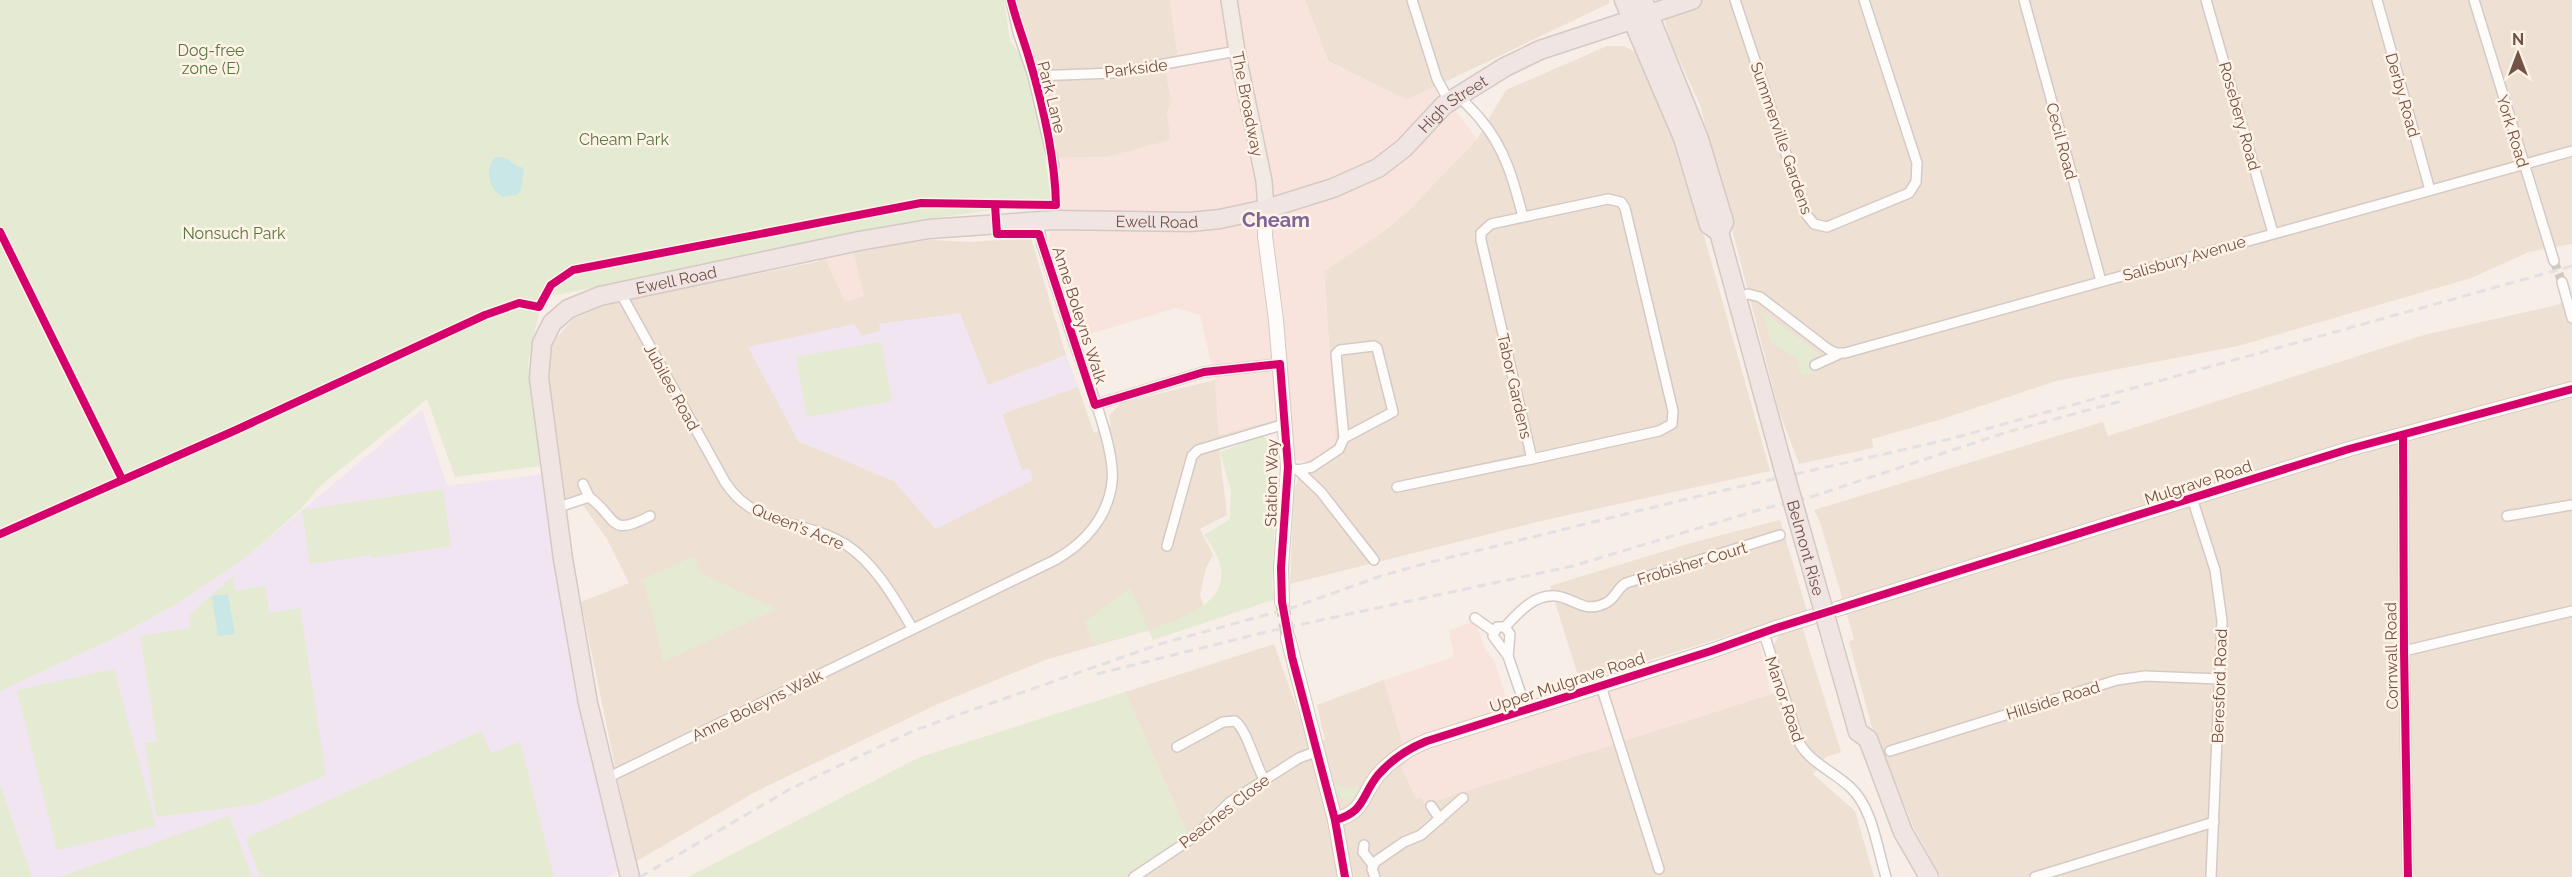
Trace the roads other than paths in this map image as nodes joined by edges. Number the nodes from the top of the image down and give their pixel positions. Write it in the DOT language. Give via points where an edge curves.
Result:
graph roads {
  1 [pos="1011,0"];
  2 [pos="1229,0"];
  3 [pos="1412,0"];
  4 [pos="1624,0"];
  5 [pos="1692,0"];
  6 [pos="1735,0"];
  7 [pos="1864,0"];
  8 [pos="2024,0"];
  9 [pos="2206,0"];
  10 [pos="2377,0"];
  11 [pos="2474,0"];
  12 [pos="1641,12"];
  13 [pos="1237,51"];
  14 [pos="1033,75"];
  15 [pos="1454,99"];
  16 [pos="2572,151"];
  17 [pos="1054,166"];
  18 [pos="2524,166"];
  19 [pos="2430,190"];
  20 [pos="1266,208"];
  21 [pos="1523,217"];
  22 [pos="1038,220"];
  23 [pos="2273,233"];
  24 [pos="2554,261"];
  25 [pos="2101,281"];
  26 [pos="2562,282"];
  27 [pos="620,292"];
  28 [pos="1737,297"];
  29 [pos="1064,309"];
  30 [pos="1054,312"];
  31 [pos="2572,318"];
  32 [pos="1845,353"];
  33 [pos="1280,364"];
  34 [pos="1815,365"];
  35 [pos="2572,389"];
  36 [pos="1095,405"];
  37 [pos="1285,424"];
  38 [pos="2403,435"];
  39 [pos="1344,438"];
  40 [pos="1532,459"];
  41 [pos="1293,468"];
  42 [pos="725,482"];
  43 [pos="583,484"];
  44 [pos="1397,487"];
  45 [pos="589,497"];
  46 [pos="2192,498"];
  47 [pos="2572,505"];
  48 [pos="556,508"];
  49 [pos="650,516"];
  50 [pos="2507,516"];
  51 [pos="1780,536"];
  52 [pos="1167,546"];
  53 [pos="1374,560"];
  54 [pos="1282,602"];
  55 [pos="1834,609"];
  56 [pos="2572,611"];
  57 [pos="1475,618"];
  58 [pos="1505,627"];
  59 [pos="913,628"];
  60 [pos="1493,631"];
  61 [pos="1764,634"];
  62 [pos="1288,638"];
  63 [pos="2404,651"];
  64 [pos="1508,656"];
  65 [pos="2220,679"];
  66 [pos="1601,686"];
  67 [pos="1526,709"];
  68 [pos="1858,732"];
  69 [pos="1177,747"];
  70 [pos="1318,751"];
  71 [pos="1890,751"];
  72 [pos="607,778"];
  73 [pos="1264,779"];
  74 [pos="1463,798"];
  75 [pos="1431,806"];
  76 [pos="1440,819"];
  77 [pos="2214,822"];
  78 [pos="1336,827"];
  79 [pos="1364,845"];
  80 [pos="1373,865"];
  81 [pos="1659,869"];
  82 [pos="629,875"];
  83 [pos="1134,877"];
  84 [pos="1345,877"];
  85 [pos="1375,877"];
  86 [pos="1886,877"];
  87 [pos="1915,877"];
  88 [pos="1929,877"];
  89 [pos="2035,877"];
  90 [pos="2211,877"];
  91 [pos="2408,877"];
  1 -- 14 [label="street, Park Lane"];
  2 -- 13 [label="main road, The Broadway"];
  3 -- 15 [label="street" via="1437,79"];
  4 -- 12 [label="highway, Belmont Rise"];
  5 -- 12 [label="highway, High Street"];
  6 -- 7 [label="street, Summerville Gardens" via="1806,214 1814,224 1827,227 1909,193 1918,175"];
  8 -- 25 [label="street, Cecil Road"];
  9 -- 23 [label="street, Rosebery Road"];
  10 -- 19 [label="street, Derby Road"];
  11 -- 18 [label="street, York Road"];
  12 -- 15 [label="highway, High Street" via="1540,50"];
  12 -- 28 [label="highway, Belmont Rise" via="1700,139 1724,222 1719,232"];
  13 -- 14 [label="street, Parkside" via="1114,73"];
  13 -- 20 [label="main road, The Broadway"];
  14 -- 17 [label="street, Park Lane"];
  15 -- 20 [label="highway, High Street" via="1378,168 1334,188"];
  15 -- 21 [label="street" via="1481,119 1502,151"];
  16 -- 18 [label="street, Salisbury Avenue"];
  18 -- 19 [label="street, Salisbury Avenue"];
  18 -- 24 [label="street, York Road"];
  19 -- 23 [label="street, Salisbury Avenue"];
  20 -- 22 [label="highway, Ewell Road" via="1190,222"];
  20 -- 33 [label="street, Station Way" via="1265,236"];
  21 -- 40 [label="street, Tabor Gardens" via="1491,224 1481,233 1481,240"];
  21 -- 40 [label="street, Tabor Gardens" via="1608,199 1621,202 1673,411 1672,424 1659,431"];
  22 -- 27 [label="highway, Ewell Road" via="896,234"];
  22 -- 29 [label="street, Anne Boleyns Walk" via="1042,245"];
  23 -- 25 [label="street, Salisbury Avenue"];
  25 -- 32 [label="street, Salisbury Avenue"];
  26 -- 31 [label="street"];
  27 -- 42 [label="street, Jubilee Road"];
  27 -- 48 [label="highway, Ewell Road" via="568,309 543,338 539,378"];
  28 -- 32 [label="street" via="1760,297 1828,349"];
  28 -- 68 [label="highway, Belmont Rise, bridge"];
  29 -- 30 [label="street"];
  29 -- 36 [label="street, Anne Boleyns Walk"];
  32 -- 34 [label="street, Salisbury Avenue"];
  33 -- 36 [label="street" via="1204,372"];
  33 -- 37 [label="street, Station Way"];
  35 -- 38 [label="street, Mulgrave Road"];
  36 -- 59 [label="street, Anne Boleyns Walk" via="1112,456 1112,481 1106,506 1091,532 1055,560"];
  37 -- 41 [label="street, Station Way"];
  37 -- 52 [label="street" via="1205,448 1192,456"];
  38 -- 46 [label="street, Mulgrave Road"];
  38 -- 63 [label="street, Cornwall Road"];
  39 -- 39 [label="street" via="1393,412 1374,346 1340,350 1336,354"];
  39 -- 41 [label="street" via="1339,449 1312,467"];
  40 -- 44 [label="street"];
  41 -- 53 [label="street" via="1321,492"];
  41 -- 54 [label="street, Station Way" via="1281,568"];
  42 -- 59 [label="street, Queen's Acre" via="738,500 753,510 835,539 855,551"];
  43 -- 45 [label="street"];
  45 -- 48 [label="street"];
  45 -- 49 [label="street" via="617,525 630,526"];
  46 -- 55 [label="street, Mulgrave Road"];
  46 -- 65 [label="street, Beresford Road" via="2218,585 2222,621"];
  47 -- 50 [label="street"];
  48 -- 72 [label="highway, Ewell Road" via="586,693"];
  51 -- 58 [label="street, Frobisher Court" via="1626,583 1606,603 1582,606 1556,596 1532,602"];
  55 -- 61 [label="street, Upper Mulgrave Road"];
  56 -- 63 [label="street"];
  57 -- 60 [label="street"];
  58 -- 60 [label="street"];
  58 -- 64 [label="street" via="1509,634"];
  59 -- 72 [label="street, Anne Boleyns Walk"];
  60 -- 64 [label="street" via="1494,641"];
  61 -- 66 [label="street, Upper Mulgrave Road"];
  61 -- 86 [label="street, Manor Road" via="1800,744 1807,755 1850,787 1862,802"];
  62 -- 70 [label="street"];
  63 -- 91 [label="street, Cornwall Road"];
  64 -- 67 [label="street"];
  65 -- 71 [label="street, Hillside Road" via="2145,676 2117,680"];
  65 -- 77 [label="street, Beresford Road"];
  66 -- 67 [label="street, Upper Mulgrave Road"];
  66 -- 81 [label="street"];
  67 -- 78 [label="street, Upper Mulgrave Road" via="1401,753 1376,777 1355,812"];
  68 -- 87 [label="highway, Belmont Rise" via="1856,741 1868,777 1894,840"];
  68 -- 88 [label="highway, Belmont Rise" via="1868,740 1903,832"];
  69 -- 73 [label="street" via="1223,722 1235,721"];
  70 -- 73 [label="street, Peaches Close"];
  70 -- 78 [label="street"];
  72 -- 82 [label="highway, Ewell Road"];
  73 -- 83 [label="street, Peaches Close" via="1230,802 1194,837"];
  74 -- 76 [label="street"];
  75 -- 76 [label="street"];
  76 -- 80 [label="street"];
  77 -- 89 [label="street"];
  77 -- 90 [label="street, Beresford Road"];
  78 -- 84 [label="street"];
  79 -- 80 [label="street" via="1363,852"];
  80 -- 85 [label="street"];
}
